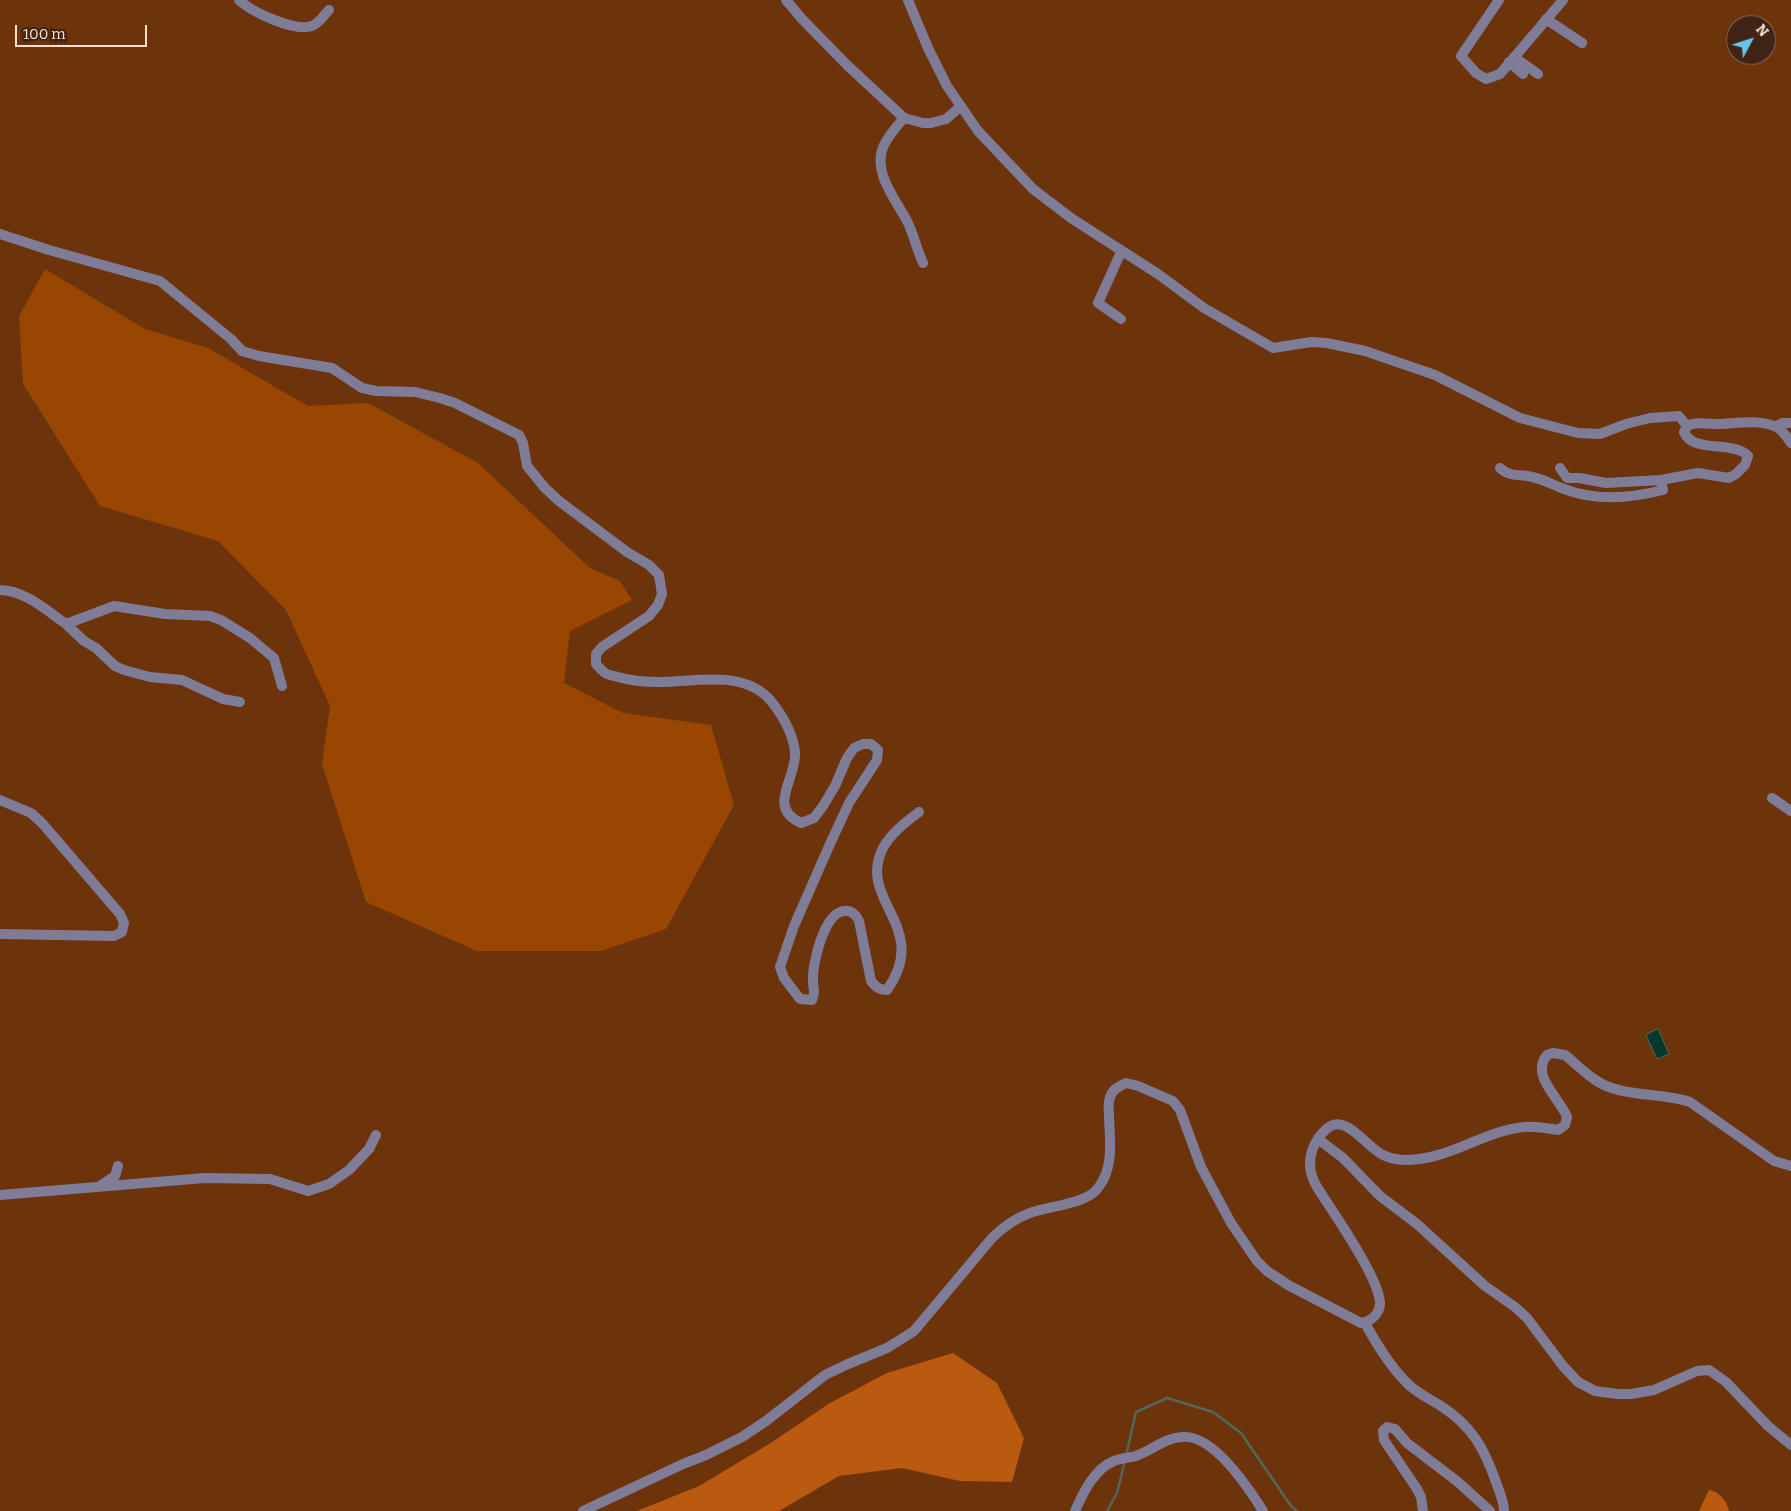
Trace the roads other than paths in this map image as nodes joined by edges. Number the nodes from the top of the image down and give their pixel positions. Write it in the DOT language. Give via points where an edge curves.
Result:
graph roads {
  1 [pos="239,0"];
  2 [pos="786,0"];
  3 [pos="908,0"];
  4 [pos="1499,0"];
  5 [pos="1563,0"];
  6 [pos="329,10"];
  7 [pos="1546,19"];
  8 [pos="1582,43"];
  9 [pos="1512,60"];
  10 [pos="1524,74"];
  11 [pos="1538,74"];
  12 [pos="961,106"];
  13 [pos="904,118"];
  14 [pos="0,234"];
  15 [pos="1121,252"];
  16 [pos="923,263"];
  17 [pos="1121,318"];
  18 [pos="1791,423"];
  19 [pos="1687,426"];
  20 [pos="1777,426"];
  21 [pos="1791,442"];
  22 [pos="1500,468"];
  23 [pos="1560,468"];
  24 [pos="1661,480"];
  25 [pos="0,590"];
  26 [pos="66,624"];
  27 [pos="282,686"];
  28 [pos="240,702"];
  29 [pos="1772,798"];
  30 [pos="0,800"];
  31 [pos="1791,811"];
  32 [pos="919,812"];
  33 [pos="0,934"];
  34 [pos="376,1136"];
  35 [pos="1318,1139"];
  36 [pos="118,1166"];
  37 [pos="1791,1166"];
  38 [pos="95,1188"];
  39 [pos="0,1195"];
  40 [pos="1366,1323"];
  41 [pos="1791,1445"];
  42 [pos="583,1511"];
  43 [pos="1076,1511"];
  44 [pos="1263,1511"];
  45 [pos="1423,1511"];
  46 [pos="1490,1511"];
  47 [pos="1504,1511"];
  1 -- 6 [label="street" via="265,17 301,27 312,26"];
  2 -- 13 [label="street" via="847,66"];
  3 -- 12 [label="street" via="936,67"];
  4 -- 9 [label="street" via="1461,56 1486,79 1500,74"];
  5 -- 7 [label="street"];
  7 -- 8 [label="street"];
  7 -- 9 [label="street"];
  9 -- 10 [label="street"];
  9 -- 11 [label="street"];
  12 -- 13 [label="street" via="946,119 931,123"];
  12 -- 15 [label="street" via="990,146 1033,189"];
  13 -- 16 [label="street" via="883,147 881,166 888,190 909,225"];
  14 -- 32 [label="street" via="160,281 242,351 332,368 362,388 415,392 440,398 519,435 527,466 545,488 659,575 662,594 658,606 649,616 602,647 596,654 596,664 604,673 626,680 735,681 747,684 768,698 785,722 795,753 784,801 785,810 796,820 801,822 814,818 854,748 871,744 878,750 877,760 849,803 830,844 780,967 800,999 812,1000 814,996 812,982 817,949 832,918 844,910 859,920 870,981 881,990 887,990 892,984 902,962 902,942 879,885 878,861 894,833"];
  15 -- 17 [label="street" via="1098,302"];
  15 -- 19 [label="street" via="1204,308 1273,348 1311,342 1365,351 1435,375 1520,418 1578,433 1600,434 1650,418 1679,416"];
  18 -- 20 [label="street"];
  19 -- 20 [label="street" via="1693,422 1761,422"];
  19 -- 24 [label="street" via="1686,437 1700,444 1743,451 1748,456 1746,465 1729,478 1698,473"];
  20 -- 21 [label="street"];
  22 -- 24 [label="street" via="1510,475 1532,476 1570,491 1602,497 1643,495 1663,490"];
  23 -- 24 [label="street" via="1567,478 1606,483"];
  25 -- 26 [label="street" via="34,601"];
  26 -- 27 [label="street" via="114,606 165,614 210,616 250,638 274,658"];
  26 -- 28 [label="street" via="115,666 150,676 182,680 223,699"];
  29 -- 31 [label="street"];
  30 -- 33 [label="street" via="31,813 42,823 120,914 124,923 122,932 114,936"];
  34 -- 38 [label="street" via="350,1170 329,1184 308,1191 270,1179 242,1178 205,1178"];
  35 -- 37 [label="street" via="1327,1128 1342,1124 1382,1155 1414,1160 1441,1155 1514,1128 1542,1126 1558,1130 1565,1125 1567,1117 1541,1073 1543,1060 1553,1053 1565,1055 1610,1088 1690,1102 1774,1161"];
  35 -- 40 [label="street" via="1310,1154 1312,1179 1371,1274 1379,1294 1378,1313"];
  35 -- 41 [label="street" via="1485,1286 1527,1318 1578,1382 1595,1391 1631,1394 1654,1390 1697,1370 1709,1370 1726,1382"];
  36 -- 38 [label="street" via="110,1181"];
  38 -- 39 [label="street"];
  40 -- 42 [label="street" via="1356,1322 1288,1285 1258,1261 1231,1224 1200,1167 1180,1110 1173,1102 1126,1084 1111,1092 1108,1101 1109,1164 1092,1194 1031,1212 1003,1228 914,1331 888,1348 825,1375 742,1437"];
  40 -- 47 [label="street" via="1377,1344 1408,1385 1447,1410 1480,1443"];
  43 -- 44 [label="street" via="1093,1478 1114,1461 1175,1438 1191,1437 1208,1444 1238,1474"];
  45 -- 46 [label="street" via="1417,1489 1384,1440 1383,1431 1387,1427 1395,1429 1407,1443"];
}
